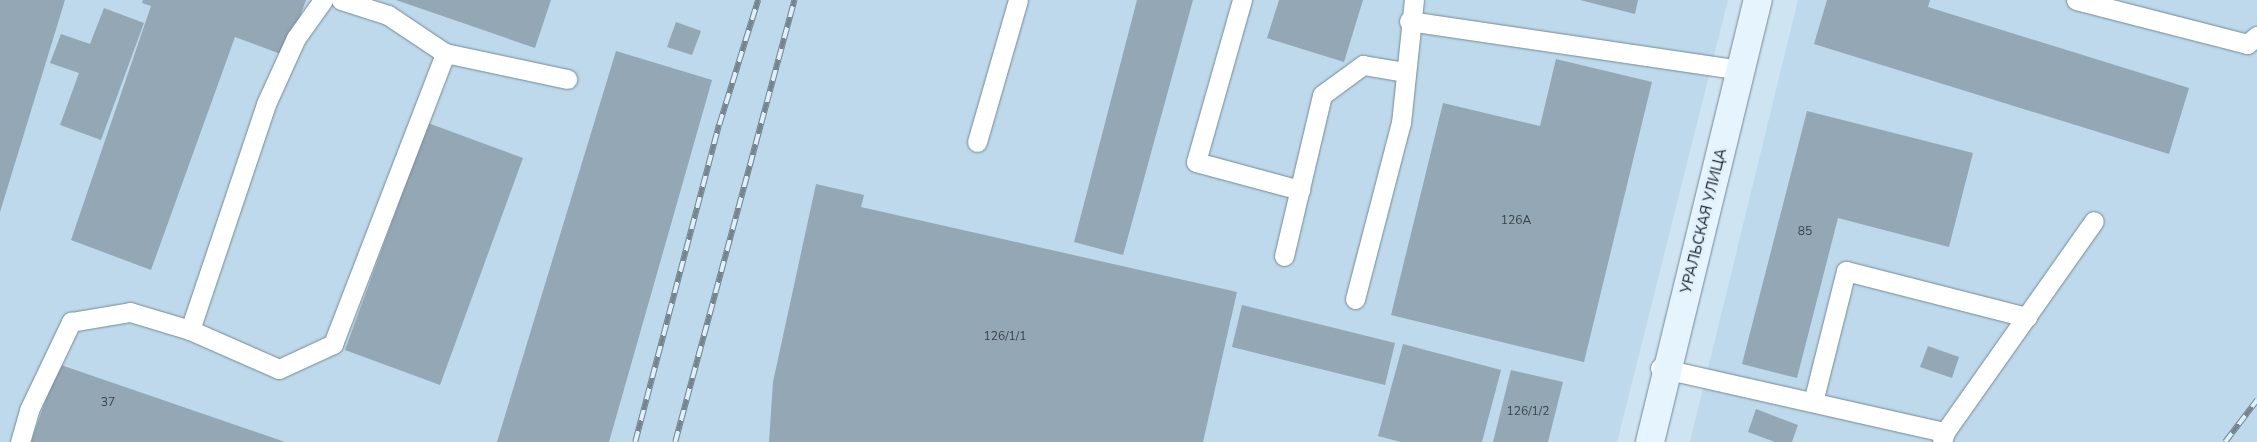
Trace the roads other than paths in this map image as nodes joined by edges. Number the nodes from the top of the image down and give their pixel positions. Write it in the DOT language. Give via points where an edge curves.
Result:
graph roads {
  1 [pos="323,0"];
  2 [pos="341,0"];
  3 [pos="1018,0"];
  4 [pos="1242,0"];
  5 [pos="1414,0"];
  6 [pos="1750,0"];
  7 [pos="1758,0"];
  8 [pos="2076,0"];
  9 [pos="1409,21"];
  10 [pos="2257,36"];
  11 [pos="444,53"];
  12 [pos="1733,69"];
  13 [pos="1404,72"];
  14 [pos="568,79"];
  15 [pos="977,142"];
  16 [pos="1300,190"];
  17 [pos="2094,221"];
  18 [pos="1284,256"];
  19 [pos="1355,299"];
  20 [pos="2026,317"];
  21 [pos="190,330"];
  22 [pos="1664,369"];
  23 [pos="1813,402"];
  24 [pos="1944,437"];
  25 [pos="20,442"];
  26 [pos="1642,442"];
  27 [pos="1650,442"];
  1 -- 21 [label="lane" via="296,38 266,104"];
  2 -- 11 [label="lane" via="388,15"];
  3 -- 15 [label="lane"];
  4 -- 16 [label="lane" via="1196,162"];
  5 -- 9 [label="lane"];
  6 -- 12 [label="main road"];
  7 -- 22 [label="main road, УРАЛЬСКАЯ УЛИЦА"];
  8 -- 10 [label="lane" via="2247,44"];
  9 -- 12 [label="lane"];
  9 -- 13 [label="lane"];
  11 -- 14 [label="lane"];
  11 -- 21 [label="lane" via="333,344 279,369"];
  12 -- 22 [label="main road"];
  13 -- 16 [label="lane" via="1363,65 1322,95"];
  13 -- 19 [label="lane" via="1401,123"];
  16 -- 18 [label="lane"];
  17 -- 20 [label="lane"];
  20 -- 23 [label="lane" via="1846,272"];
  20 -- 24 [label="lane"];
  21 -- 25 [label="lane" via="130,312 72,322 29,410"];
  22 -- 23 [label="lane"];
  22 -- 26 [label="main road"];
  22 -- 27 [label="main road, УРАЛЬСКАЯ УЛИЦА"];
  23 -- 24 [label="lane"];
}
